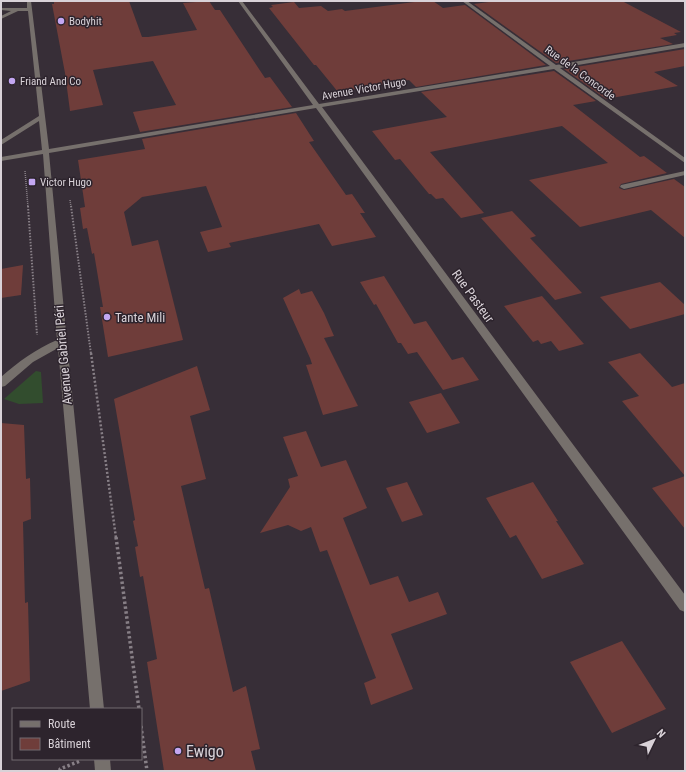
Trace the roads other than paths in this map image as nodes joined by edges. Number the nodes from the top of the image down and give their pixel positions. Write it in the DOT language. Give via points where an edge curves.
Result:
graph roads {
  1 [pos="29,1"];
  2 [pos="240,1"];
  3 [pos="464,1"];
  4 [pos="1,9"];
  5 [pos="30,9"];
  6 [pos="18,10"];
  7 [pos="1,18"];
  8 [pos="685,45"];
  9 [pos="555,67"];
  10 [pos="318,107"];
  11 [pos="41,117"];
  12 [pos="1,142"];
  13 [pos="46,152"];
  14 [pos="1,159"];
  15 [pos="685,161"];
  16 [pos="685,173"];
  17 [pos="624,187"];
  18 [pos="62,342"];
  19 [pos="1,383"];
  20 [pos="685,606"];
  21 [pos="97,708"];
  22 [pos="102,760"];
  23 [pos="103,771"];
  1 -- 5 [label="street, Avenue Gabriel Péri"];
  2 -- 10 [label="street, Rue Pasteur"];
  3 -- 9 [label="street, Rue de la Concorde"];
  4 -- 6 [label="street"];
  5 -- 6 [label="street"];
  5 -- 11 [label="street, Avenue Gabriel Péri"];
  6 -- 7 [label="street"];
  8 -- 9 [label="street, Avenue Victor Hugo"];
  9 -- 10 [label="street, Avenue Victor Hugo"];
  9 -- 15 [label="street, Rue de la Concorde"];
  10 -- 13 [label="street, Avenue Victor Hugo"];
  10 -- 20 [label="street, Rue Pasteur"];
  11 -- 12 [label="street"];
  11 -- 13 [label="street, Avenue Gabriel Péri"];
  13 -- 14 [label="street, Avenue Victor Hugo"];
  13 -- 18 [label="street, Avenue Gabriel Péri"];
  16 -- 17 [label="street"];
  18 -- 19 [label="street" via="24,362"];
  18 -- 21 [label="street, Avenue Gabriel Péri"];
  22 -- 23 [label="street"];
}
